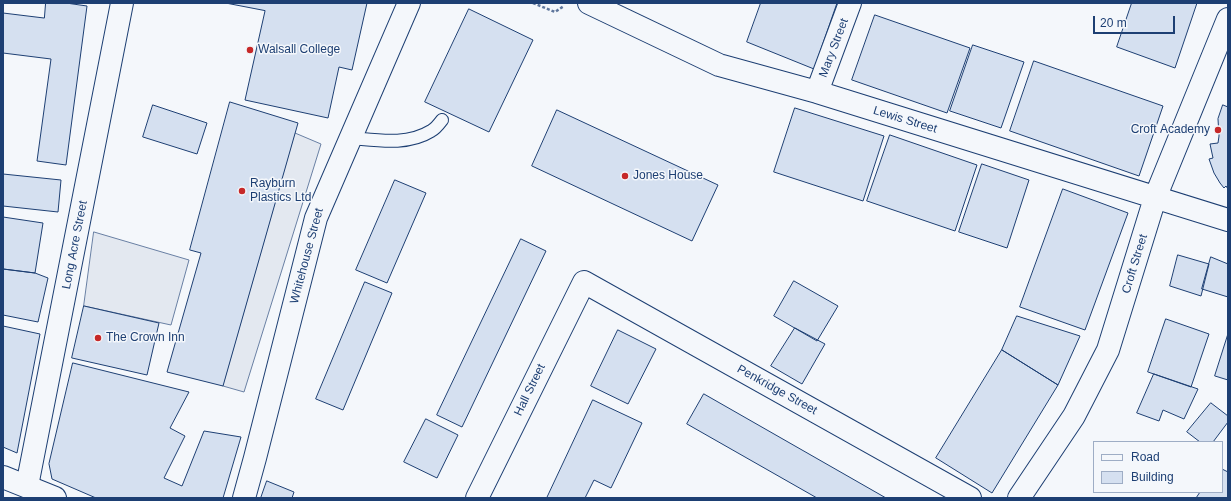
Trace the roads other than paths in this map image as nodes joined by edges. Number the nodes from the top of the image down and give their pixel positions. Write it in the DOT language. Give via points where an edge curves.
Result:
graph roads {
  1 [pos="122,3"];
  2 [pos="409,3"];
  3 [pos="589,3"];
  4 [pos="850,3"];
  5 [pos="1228,19"];
  6 [pos="817,92"];
  7 [pos="442,120"];
  8 [pos="350,138"];
  9 [pos="1155,198"];
  10 [pos="1228,220"];
  11 [pos="584,282"];
  12 [pos="3,477"];
  13 [pos="27,486"];
  14 [pos="55,498"];
  15 [pos="244,498"];
  16 [pos="477,498"];
  17 [pos="970,498"];
  18 [pos="1019,498"];
  1 -- 13 [label="street, Long Acre Street"];
  2 -- 8 [label="street, Whitehouse Street"];
  3 -- 6 [label="street, Lewis Street" via="720,65"];
  4 -- 6 [label="street, Mary Street"];
  5 -- 9 [label="street, Croft Street"];
  6 -- 9 [label="street, Lewis Street"];
  7 -- 8 [label="lane" via="432,131 414,139 387,141"];
  8 -- 15 [label="street, Whitehouse Street" via="316,218"];
  9 -- 10 [label="street, Lewis Street"];
  9 -- 18 [label="street, Croft Street" via="1108,350 1074,416"];
  11 -- 16 [label="street, Hall Street"];
  11 -- 17 [label="street, Penkridge Street"];
  12 -- 13 [label="street"];
  13 -- 14 [label="street"];
}
